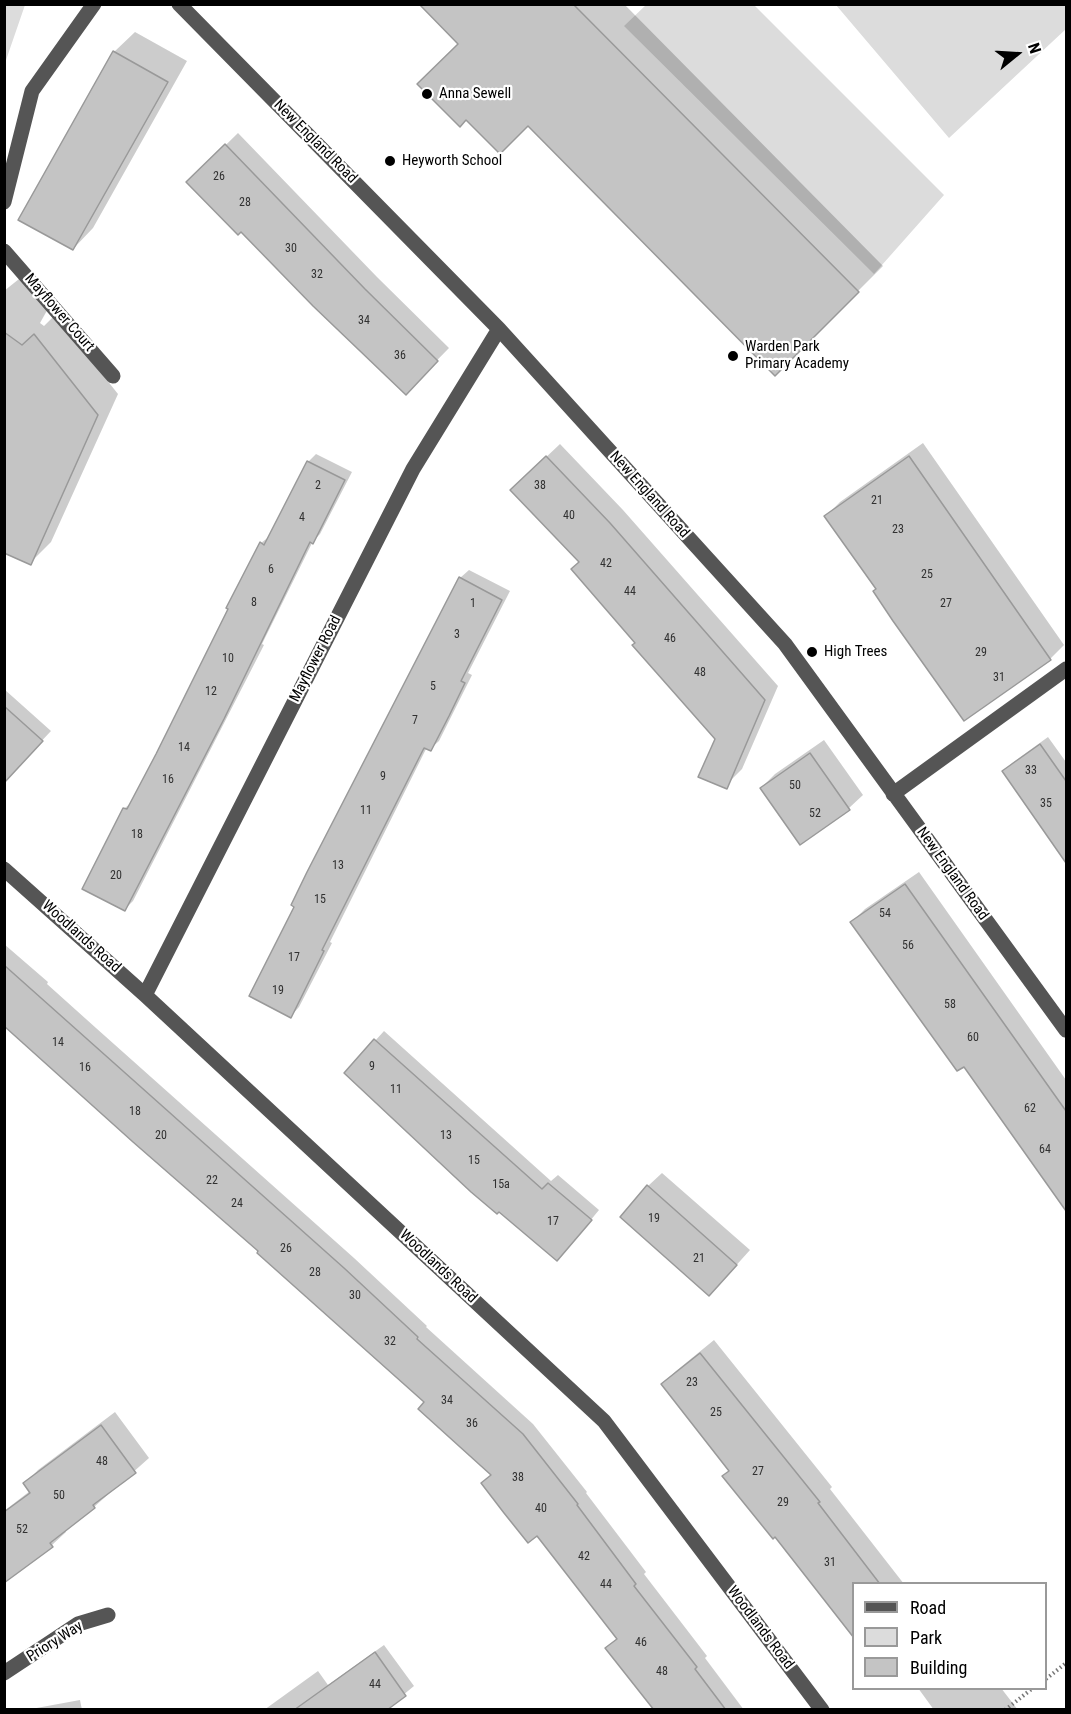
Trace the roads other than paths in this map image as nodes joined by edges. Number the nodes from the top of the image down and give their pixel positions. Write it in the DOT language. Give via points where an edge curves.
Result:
graph roads {
  1 [pos="94,4"];
  2 [pos="179,4"];
  3 [pos="4,202"];
  4 [pos="4,251"];
  5 [pos="499,329"];
  6 [pos="113,376"];
  7 [pos="1066,669"];
  8 [pos="892,794"];
  9 [pos="4,869"];
  10 [pos="145,995"];
  11 [pos="1066,1030"];
  12 [pos="108,1615"];
  13 [pos="4,1673"];
  14 [pos="822,1710"];
  1 -- 3 [label="street" via="32,91"];
  2 -- 5 [label="street, New England Road"];
  4 -- 6 [label="street, Mayflower Court"];
  5 -- 8 [label="street, New England Road" via="785,644"];
  5 -- 10 [label="street, Mayflower Road" via="413,469"];
  7 -- 8 [label="street"];
  8 -- 11 [label="street, New England Road"];
  9 -- 10 [label="street, Woodlands Road"];
  10 -- 14 [label="street, Woodlands Road" via="604,1421"];
  12 -- 13 [label="street, Priory Way" via="78,1624"];
}
